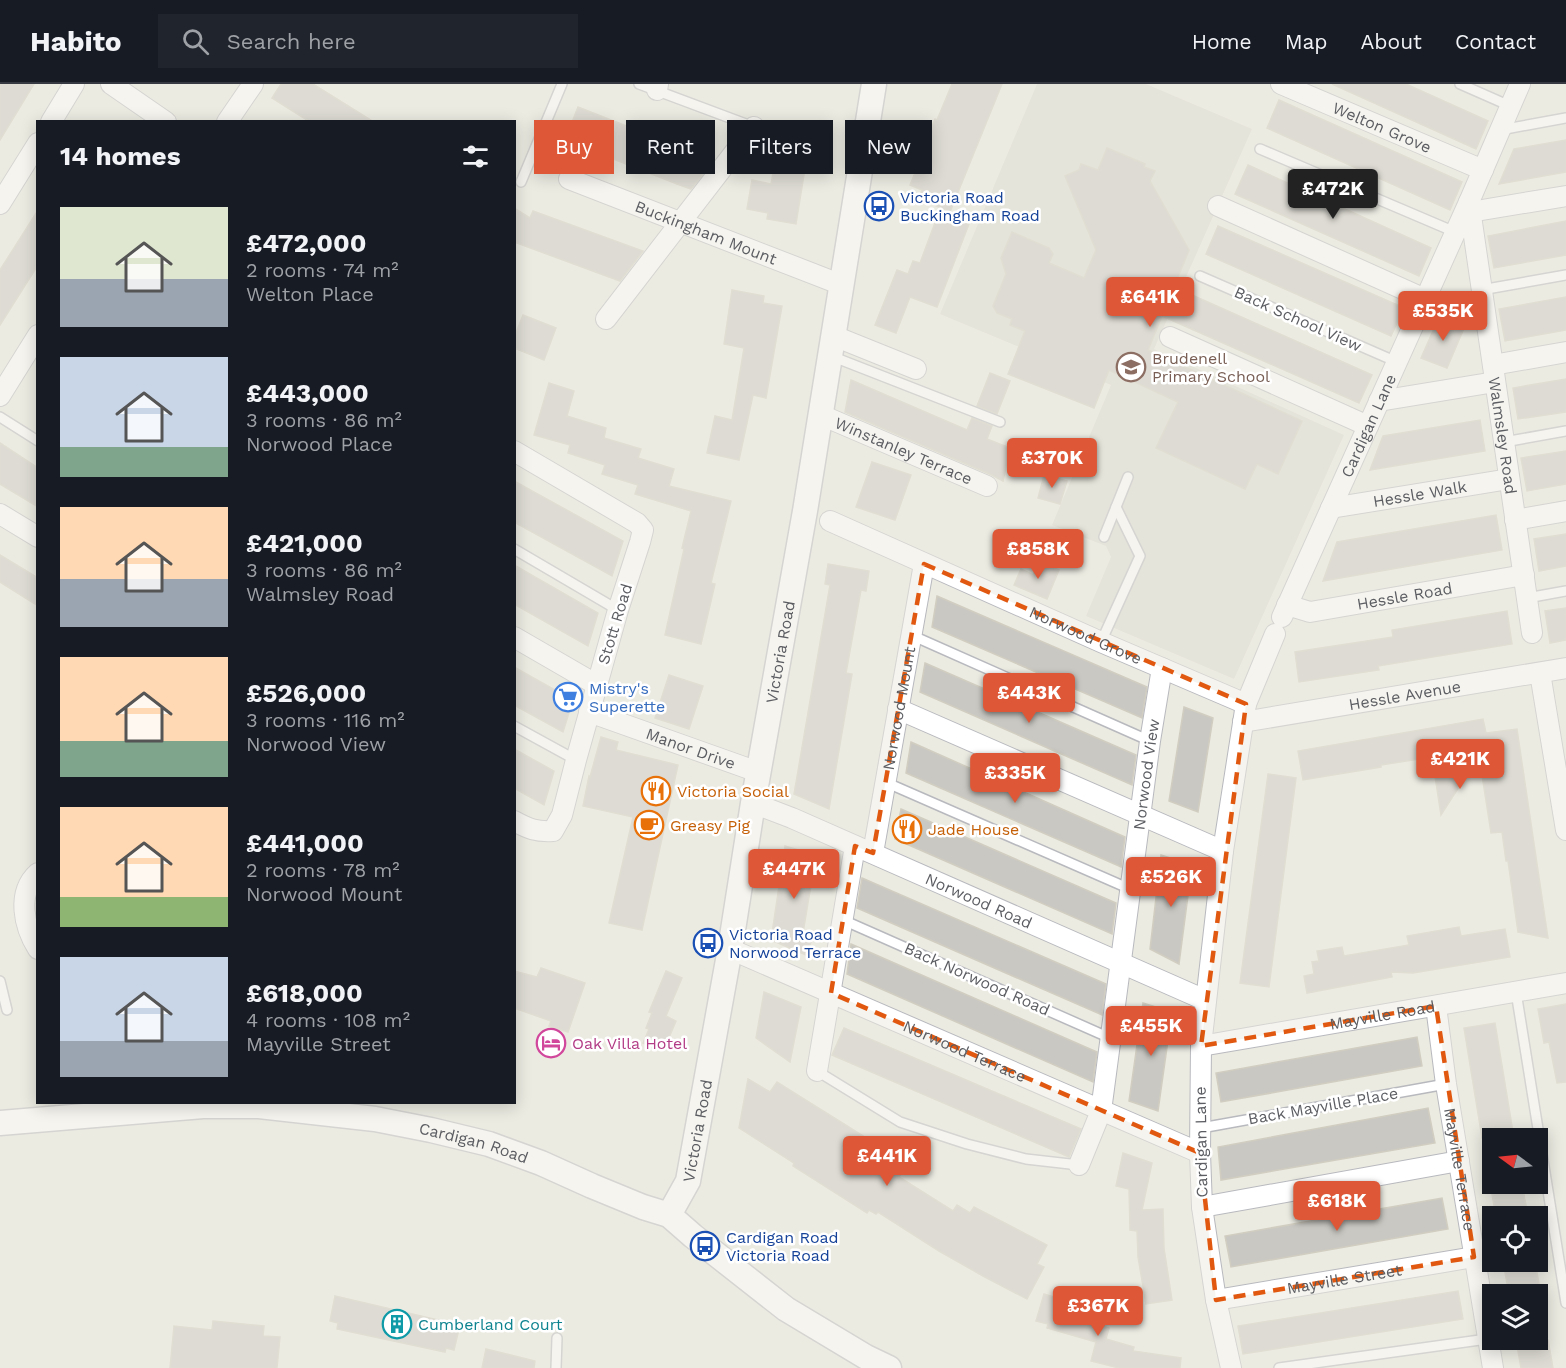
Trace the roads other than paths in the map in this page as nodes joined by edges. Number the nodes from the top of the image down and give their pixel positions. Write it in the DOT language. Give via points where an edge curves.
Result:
graph roads {
  1 [pos="74,84"];
  2 [pos="111,84"];
  3 [pos="253,84"];
  4 [pos="562,84"];
  5 [pos="874,84"];
  6 [pos="1281,84"];
  7 [pos="1460,84"];
  8 [pos="1520,84"];
  9 [pos="652,86"];
  10 [pos="1510,106"];
  11 [pos="1566,118"];
  12 [pos="52,120"];
  13 [pos="163,120"];
  14 [pos="228,120"];
  15 [pos="737,120"];
  16 [pos="1500,130"];
  17 [pos="36,146"];
  18 [pos="1260,149"];
  19 [pos="727,162"];
  20 [pos="1483,170"];
  21 [pos="569,179"];
  22 [pos="521,182"];
  23 [pos="1566,196"];
  24 [pos="0,204"];
  25 [pos="1218,206"];
  26 [pos="1469,207"];
  27 [pos="680,223"];
  28 [pos="1455,232"];
  29 [pos="1566,275"];
  30 [pos="1200,276"];
  31 [pos="842,285"];
  32 [pos="1481,290"];
  33 [pos="1425,299"];
  34 [pos="606,319"];
  35 [pos="1170,337"];
  36 [pos="36,342"];
  37 [pos="832,346"];
  38 [pos="1566,352"];
  39 [pos="1397,362"];
  40 [pos="916,369"];
  41 [pos="1494,373"];
  42 [pos="0,396"];
  43 [pos="1379,400"];
  44 [pos="820,415"];
  45 [pos="0,417"];
  46 [pos="1000,422"];
  47 [pos="1368,426"];
  48 [pos="1566,431"];
  49 [pos="36,440"];
  50 [pos="1504,442"];
  51 [pos="516,452"];
  52 [pos="1128,477"];
  53 [pos="1509,480"];
  54 [pos="987,486"];
  55 [pos="1116,507"];
  56 [pos="1331,508"];
  57 [pos="1566,511"];
  58 [pos="0,514"];
  59 [pos="1515,520"];
  60 [pos="830,521"];
  61 [pos="36,536"];
  62 [pos="1104,537"];
  63 [pos="516,550"];
  64 [pos="924,564"];
  65 [pos="1524,575"];
  66 [pos="1566,591"];
  67 [pos="1527,598"];
  68 [pos="618,610"];
  69 [pos="1281,618"];
  70 [pos="1532,633"];
  71 [pos="911,635"];
  72 [pos="516,638"];
  73 [pos="1101,642"];
  74 [pos="1162,668"];
  75 [pos="1566,669"];
  76 [pos="1540,673"];
  77 [pos="597,685"];
  78 [pos="898,709"];
  79 [pos="590,712"];
  80 [pos="1244,713"];
  81 [pos="516,727"];
  82 [pos="1150,741"];
  83 [pos="576,760"];
  84 [pos="758,772"];
  85 [pos="885,782"];
  86 [pos="753,803"];
  87 [pos="1140,815"];
  88 [pos="522,825"];
  89 [pos="1566,830"];
  90 [pos="864,850"];
  91 [pos="1223,851"];
  92 [pos="36,874"];
  93 [pos="1130,889"];
  94 [pos="843,920"];
  95 [pos="36,946"];
  96 [pos="730,949"];
  97 [pos="1120,963"];
  98 [pos="0,981"];
  99 [pos="1566,983"];
  100 [pos="1516,992"];
  101 [pos="831,993"];
  102 [pos="1205,1000"];
  103 [pos="1436,1006"];
  104 [pos="7,1010"];
  105 [pos="1110,1038"];
  106 [pos="1201,1046"];
  107 [pos="817,1071"];
  108 [pos="1446,1084"];
  109 [pos="154,1106"];
  110 [pos="309,1106"];
  111 [pos="1101,1111"];
  112 [pos="0,1123"];
  113 [pos="1200,1128"];
  114 [pos="1200,1153"];
  115 [pos="1459,1161"];
  116 [pos="1079,1164"];
  117 [pos="1203,1207"];
  118 [pos="669,1215"];
  119 [pos="1474,1257"];
  120 [pos="1216,1300"];
  121 [pos="1566,1303"];
  122 [pos="1482,1304"];
  123 [pos="557,1338"];
  124 [pos="1482,1340"];
  125 [pos="1490,1350"];
  126 [pos="556,1368"];
  127 [pos="889,1368"];
  128 [pos="1231,1368"];
  129 [pos="1279,1368"];
  130 [pos="1493,1368"];
  1 -- 12 [label="street"];
  2 -- 13 [label="street"];
  3 -- 14 [label="street"];
  4 -- 22 [label="lane"];
  5 -- 31 [label="street, Victoria Road"];
  6 -- 20 [label="street, Welton Grove"];
  7 -- 10 [label="lane"];
  8 -- 10 [label="street, Cardigan Lane"];
  9 -- 15 [label="lane"];
  10 -- 16 [label="street, Cardigan Lane"];
  11 -- 16 [label="lane"];
  16 -- 20 [label="street, Cardigan Lane"];
  17 -- 24 [label="street"];
  18 -- 28 [label="lane"];
  19 -- 27 [label="street"];
  20 -- 26 [label="street, Cardigan Lane"];
  21 -- 27 [label="street, Buckingham Mount"];
  23 -- 26 [label="street"];
  25 -- 33 [label="street"];
  26 -- 28 [label="street, Cardigan Lane"];
  26 -- 32 [label="street, Walmsley Road"];
  27 -- 31 [label="street, Buckingham Mount"];
  27 -- 34 [label="street"];
  28 -- 33 [label="street, Cardigan Lane"];
  29 -- 32 [label="lane"];
  30 -- 39 [label="lane, Back School View"];
  31 -- 37 [label="street, Victoria Road"];
  32 -- 41 [label="street, Walmsley Road"];
  33 -- 39 [label="street, Cardigan Lane"];
  35 -- 47 [label="street"];
  36 -- 42 [label="street"];
  37 -- 40 [label="street"];
  37 -- 44 [label="street, Victoria Road"];
  37 -- 46 [label="lane"];
  38 -- 41 [label="street"];
  39 -- 43 [label="street, Cardigan Lane"];
  41 -- 43 [label="street"];
  41 -- 50 [label="street, Walmsley Road"];
  43 -- 47 [label="street, Cardigan Lane"];
  44 -- 54 [label="street, Winstanley Terrace"];
  44 -- 84 [label="street, Victoria Road"];
  45 -- 49 [label="lane"];
  47 -- 56 [label="street, Cardigan Lane"];
  48 -- 50 [label="lane"];
  50 -- 53 [label="street, Walmsley Road"];
  51 -- 68 [label="street, Stott Road" via="637,523 642,530"];
  52 -- 55 [label="lane"];
  53 -- 56 [label="street, Hessle Walk"];
  53 -- 59 [label="street, Walmsley Road"];
  55 -- 62 [label="lane"];
  55 -- 73 [label="lane" via="1140,556"];
  56 -- 69 [label="street, Cardigan Lane"];
  57 -- 59 [label="street"];
  58 -- 61 [label="street"];
  59 -- 65 [label="street, Walmsley Road"];
  60 -- 64 [label="street, Norwood Grove"];
  63 -- 68 [label="lane"];
  64 -- 71 [label="street, Norwood Mount"];
  64 -- 73 [label="street, Norwood Grove"];
  65 -- 67 [label="street, Walmsley Road"];
  65 -- 69 [label="street, Hessle Road"];
  66 -- 67 [label="lane"];
  67 -- 70 [label="street, Walmsley Road"];
  68 -- 77 [label="street, Stott Road"];
  69 -- 80 [label="street, Cardigan Lane"];
  71 -- 78 [label="street, Norwood Mount"];
  71 -- 82 [label="lane"];
  72 -- 77 [label="street"];
  73 -- 74 [label="street, Norwood Grove"];
  74 -- 80 [label="street, Norwood Grove"];
  74 -- 82 [label="street, Norwood View"];
  75 -- 76 [label="street, Hessle Avenue"];
  76 -- 80 [label="street, Hessle Avenue"];
  76 -- 89 [label="street"];
  77 -- 79 [label="street, Stott Road"];
  78 -- 85 [label="street, Norwood Mount"];
  78 -- 87 [label="street"];
  79 -- 83 [label="street, Stott Road"];
  79 -- 84 [label="street, Manor Drive"];
  80 -- 91 [label="street, Cardigan Lane"];
  81 -- 83 [label="lane"];
  82 -- 87 [label="street, Norwood View"];
  83 -- 88 [label="street, Stott Road" via="562,815 553,831 539,832"];
  84 -- 86 [label="street, Victoria Road"];
  85 -- 90 [label="street, Norwood Mount"];
  85 -- 93 [label="lane"];
  86 -- 90 [label="street, Norwood Road"];
  86 -- 96 [label="street, Victoria Road"];
  87 -- 91 [label="street"];
  87 -- 93 [label="street, Norwood View"];
  90 -- 94 [label="street, Norwood Mount"];
  90 -- 97 [label="street, Norwood Road"];
  91 -- 102 [label="street, Cardigan Lane"];
  92 -- 95 [label="street" via="24,902 30,938"];
  93 -- 97 [label="street, Norwood View"];
  94 -- 101 [label="street, Norwood Mount"];
  94 -- 105 [label="lane, Back Norwood Road"];
  96 -- 101 [label="street, Norwood Terrace"];
  96 -- 118 [label="street, Victoria Road" via="688,1180"];
  97 -- 102 [label="street, Norwood Road"];
  97 -- 105 [label="street, Norwood View"];
  98 -- 104 [label="lane"];
  99 -- 100 [label="street, Mayville Road"];
  100 -- 103 [label="street, Mayville Road"];
  100 -- 121 [label="lane"];
  101 -- 107 [label="street, Norwood Mount"];
  101 -- 111 [label="street, Norwood Terrace"];
  102 -- 106 [label="street, Cardigan Lane"];
  103 -- 106 [label="street, Mayville Road"];
  103 -- 108 [label="street, Mayville Terrace"];
  105 -- 111 [label="street, Norwood View"];
  106 -- 113 [label="street, Cardigan Lane"];
  107 -- 116 [label="lane" via="900,1122 1026,1159"];
  108 -- 113 [label="lane, Back Mayville Place"];
  108 -- 115 [label="street, Mayville Terrace"];
  109 -- 110 [label="street, Cardigan Road"];
  109 -- 112 [label="street, Cardigan Road"];
  110 -- 118 [label="street, Cardigan Road" via="489,1144"];
  111 -- 114 [label="street, Norwood Terrace"];
  111 -- 116 [label="street, Norwood View"];
  113 -- 114 [label="street, Cardigan Lane"];
  114 -- 117 [label="street, Cardigan Lane"];
  115 -- 117 [label="street"];
  115 -- 119 [label="street, Mayville Terrace"];
  117 -- 120 [label="street, Cardigan Lane"];
  118 -- 127 [label="street, Cardigan Road" via="786,1309"];
  119 -- 120 [label="street, Mayville Street"];
  119 -- 122 [label="street, Mayville Terrace"];
  120 -- 128 [label="street, Cardigan Lane"];
  123 -- 126 [label="lane"];
  124 -- 129 [label="lane"];
  125 -- 130 [label="street, Mayville Terrace"];
}
